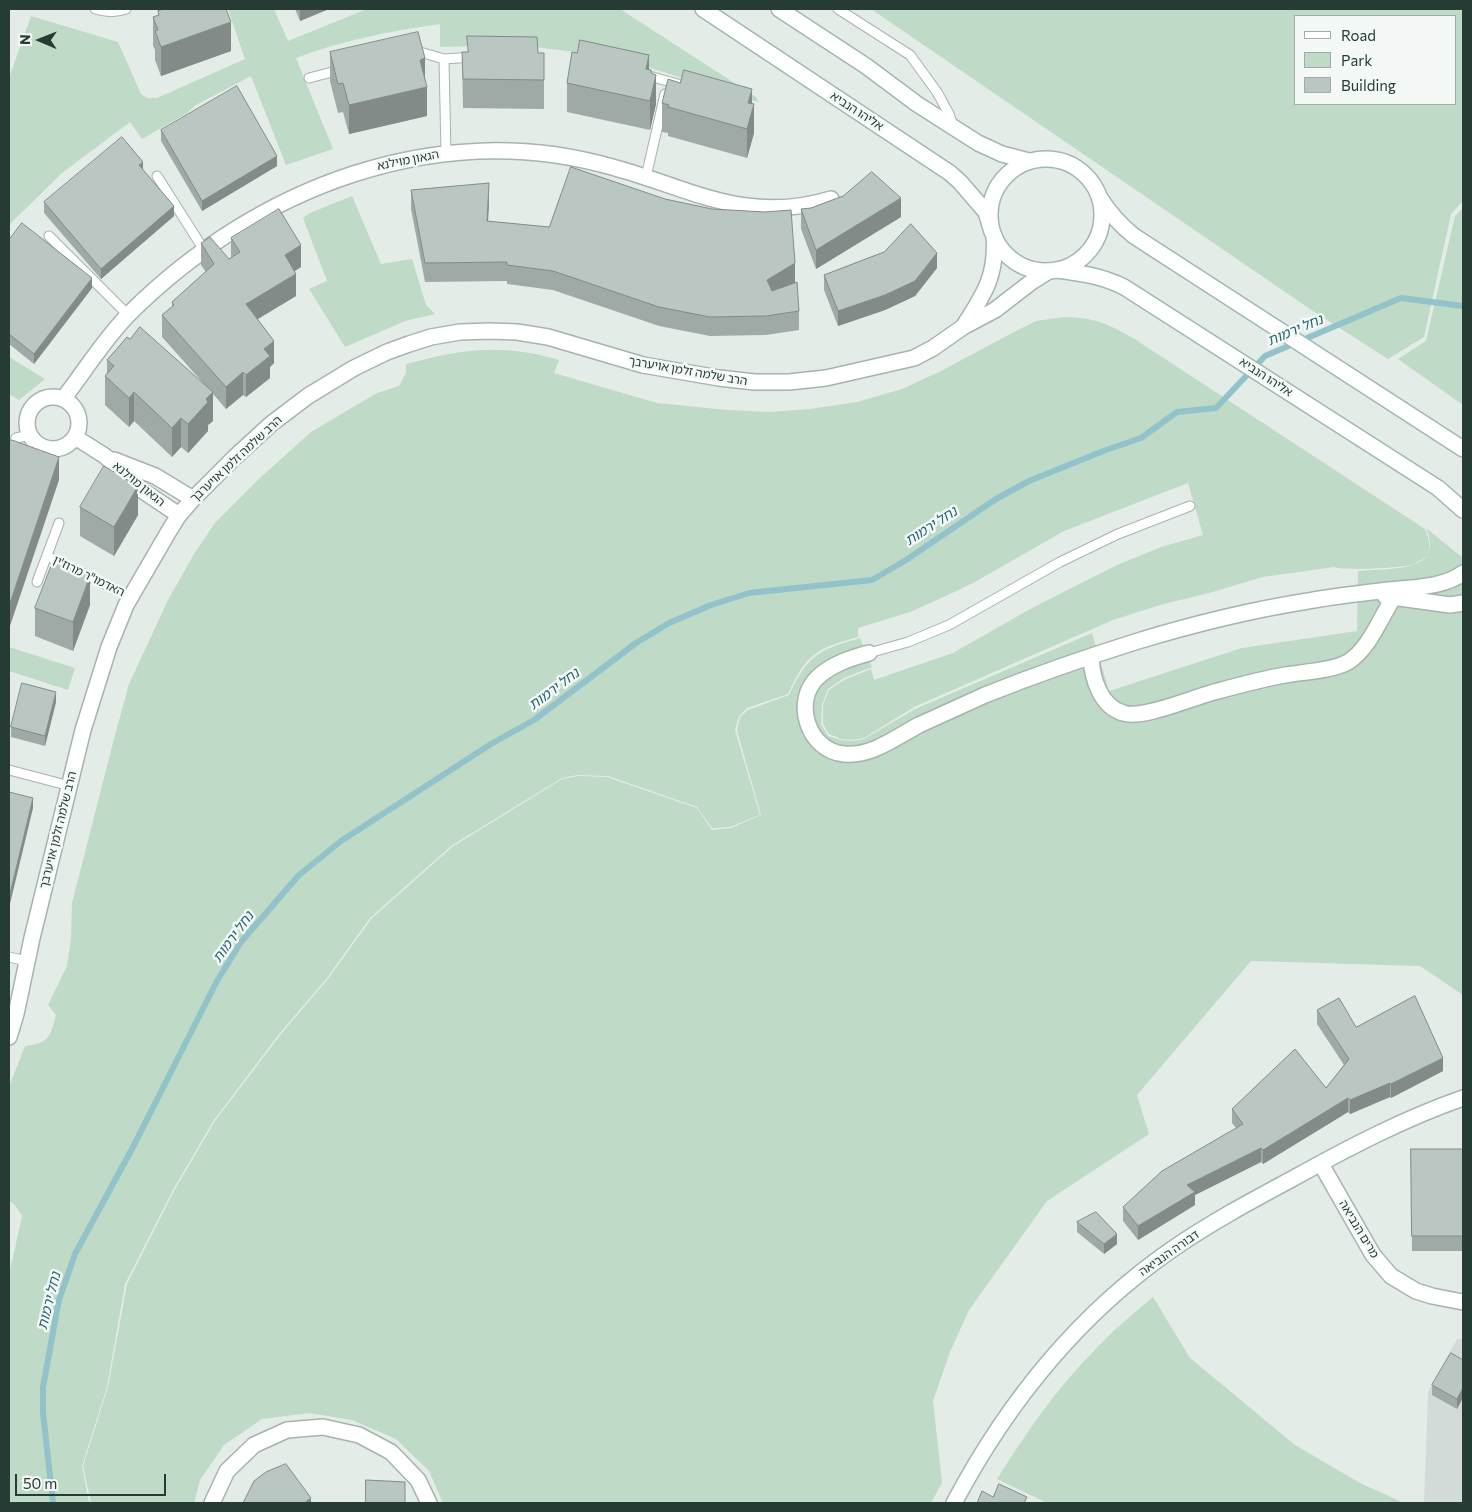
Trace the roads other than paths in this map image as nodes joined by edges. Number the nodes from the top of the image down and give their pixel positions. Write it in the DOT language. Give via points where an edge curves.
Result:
graph roads {
  1 [pos="95,9"];
  2 [pos="126,9"];
  3 [pos="703,9"];
  4 [pos="779,9"];
  5 [pos="838,9"];
  6 [pos="406,53"];
  7 [pos="483,56"];
  8 [pos="444,60"];
  9 [pos="345,68"];
  10 [pos="632,71"];
  11 [pos="309,78"];
  12 [pos="667,81"];
  13 [pos="686,87"];
  14 [pos="954,128"];
  15 [pos="446,154"];
  16 [pos="1029,160"];
  17 [pos="157,176"];
  18 [pos="646,177"];
  19 [pos="1100,198"];
  20 [pos="831,199"];
  21 [pos="993,234"];
  22 [pos="49,236"];
  23 [pos="204,250"];
  24 [pos="1053,271"];
  25 [pos="128,315"];
  26 [pos="963,327"];
  27 [pos="63,399"];
  28 [pos="30,434"];
  29 [pos="75,437"];
  30 [pos="1459,446"];
  31 [pos="105,456"];
  32 [pos="9,458"];
  33 [pos="192,499"];
  34 [pos="1190,506"];
  35 [pos="1463,510"];
  36 [pos="179,515"];
  37 [pos="59,523"];
  38 [pos="47,556"];
  39 [pos="1463,573"];
  40 [pos="37,582"];
  41 [pos="1367,593"];
  42 [pos="131,597"];
  43 [pos="1394,597"];
  44 [pos="1463,603"];
  45 [pos="869,654"];
  46 [pos="1091,657"];
  47 [pos="9,770"];
  48 [pos="70,786"];
  49 [pos="9,957"];
  50 [pos="27,961"];
  51 [pos="9,1037"];
  52 [pos="1463,1098"];
  53 [pos="1320,1164"];
  54 [pos="1463,1302"];
  55 [pos="212,1503"];
  56 [pos="429,1503"];
  57 [pos="954,1503"];
  1 -- 2 [label="lane" via="109,13"];
  3 -- 21 [label="street, אליהו הנביא" via="950,173 986,212"];
  4 -- 14 [label="street"];
  5 -- 14 [label="lane" via="910,55 937,92"];
  6 -- 8 [label="lane" via="420,52"];
  7 -- 8 [label="lane"];
  8 -- 15 [label="lane"];
  9 -- 11 [label="lane"];
  10 -- 12 [label="lane"];
  12 -- 13 [label="lane"];
  12 -- 18 [label="lane"];
  14 -- 16 [label="street" via="1002,154"];
  15 -- 18 [label="street, הגאון מוילנא" via="542,153 611,166"];
  15 -- 23 [label="street, הגאון מוילנא" via="405,159 324,184 274,208"];
  16 -- 19 [label="street" via="1047,158 1072,164 1092,182"];
  16 -- 21 [label="street" via="1006,174 992,196"];
  17 -- 23 [label="lane"];
  18 -- 20 [label="street, הגאון מוילנא" via="695,195 747,206 782,208"];
  19 -- 24 [label="street" via="1100,233 1092,248 1072,265"];
  19 -- 30 [label="street" via="1119,224"];
  21 -- 24 [label="street" via="1012,260 1034,270"];
  21 -- 26 [label="street" via="994,260 989,283"];
  22 -- 25 [label="lane"];
  23 -- 25 [label="street, הגאון מוילנא"];
  24 -- 26 [label="street, הרב שלמה זלמן אויערבך"];
  24 -- 35 [label="street, אליהו הנביא" via="1091,274 1124,286 1438,488"];
  25 -- 27 [label="street, הגאון מוילנא"];
  26 -- 33 [label="street, הרב שלמה זלמן אויערבך" via="914,358 826,378 790,382 719,378 643,365 548,337 517,332 460,332 431,337 378,356 308,396 271,424"];
  27 -- 28 [label="street" via="48,397 34,405 27,419"];
  27 -- 29 [label="street" via="71,404 78,416"];
  28 -- 29 [label="street" via="38,444 49,449 62,448"];
  28 -- 32 [label="lane" via="16,438"];
  29 -- 31 [label="street"];
  31 -- 33 [label="street, הגאון מוילנא" via="155,476"];
  31 -- 36 [label="street, הגאון מוילנא" via="143,491"];
  33 -- 36 [label="street, הרב שלמה זלמן אויערבך"];
  34 -- 45 [label="lane" via="1073,555 949,625"];
  36 -- 42 [label="street, הרב שלמה זלמן אויערבך"];
  37 -- 38 [label="lane"];
  38 -- 40 [label="lane"];
  38 -- 42 [label="lane, האדמו\"ר מרוז'ין"];
  39 -- 41 [label="street" via="1444,583"];
  41 -- 43 [label="street"];
  41 -- 46 [label="street" via="1220,619"];
  42 -- 48 [label="street, הרב שלמה זלמן אויערבך" via="100,672"];
  43 -- 44 [label="street" via="1450,605"];
  43 -- 46 [label="street" via="1362,649 1347,662 1232,687 1142,714 1122,713 1108,704 1094,679"];
  45 -- 46 [label="street" via="833,666 817,678 807,693 804,710 808,725 815,739 828,749 844,754 862,753 997,690"];
  47 -- 48 [label="lane"];
  48 -- 50 [label="street, הרב שלמה זלמן אויערבך"];
  49 -- 50 [label="lane"];
  50 -- 51 [label="street, הרב שלמה זלמן אויערבך"];
  52 -- 53 [label="street, דבורה הנביאה" via="1407,1120"];
  53 -- 54 [label="street, מרים הנביאה" via="1373,1255 1391,1276 1416,1291"];
  53 -- 57 [label="street, דבורה הנביאה" via="1200,1231 1109,1299 1057,1351 1018,1399 975,1464"];
  55 -- 56 [label="street" via="227,1471 254,1445 287,1430 323,1427 359,1434 392,1452 418,1480"];
}
